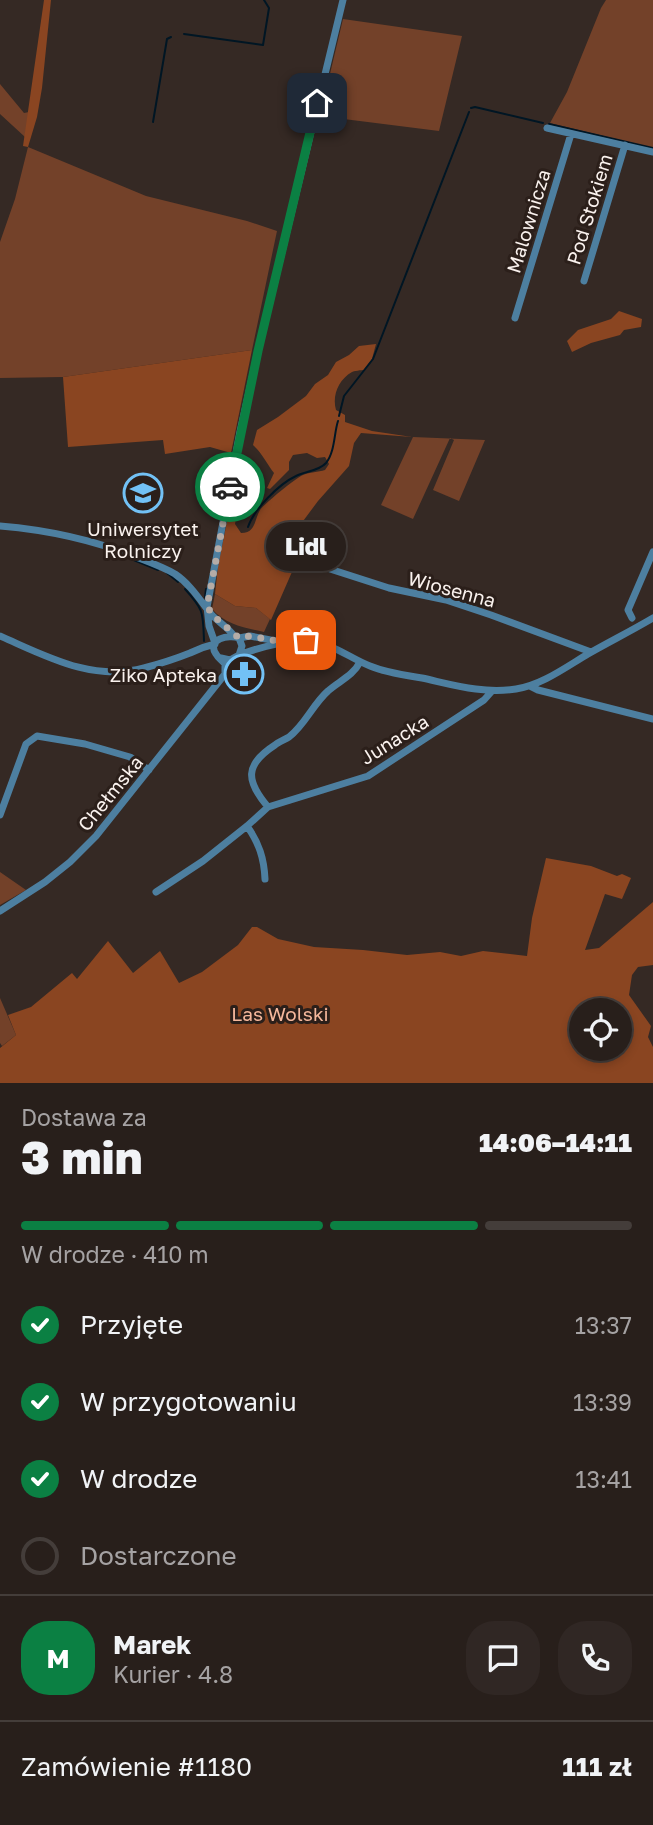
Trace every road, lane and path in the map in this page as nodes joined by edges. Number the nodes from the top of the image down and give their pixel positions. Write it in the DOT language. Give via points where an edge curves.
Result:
graph roads {
  1 [pos="343,0"];
  2 [pos="547,128"];
  3 [pos="571,134"];
  4 [pos="625,145"];
  5 [pos="653,152"];
  6 [pos="584,281"];
  7 [pos="515,318"];
  8 [pos="0,526"];
  9 [pos="653,552"];
  10 [pos="302,560"];
  11 [pos="651,564"];
  12 [pos="207,607"];
  13 [pos="632,618"];
  14 [pos="653,618"];
  15 [pos="0,636"];
  16 [pos="237,637"];
  17 [pos="289,643"];
  18 [pos="217,650"];
  19 [pos="591,652"];
  20 [pos="238,657"];
  21 [pos="360,662"];
  22 [pos="225,674"];
  23 [pos="530,685"];
  24 [pos="492,691"];
  25 [pos="653,719"];
  26 [pos="149,770"];
  27 [pos="268,807"];
  28 [pos="0,815"];
  29 [pos="247,826"];
  30 [pos="265,879"];
  31 [pos="156,892"];
  32 [pos="0,911"];
  1 -- 12 [label="street" via="258,351"];
  2 -- 3 [label="street, Pod Stokiem"];
  3 -- 4 [label="street, Pod Stokiem"];
  3 -- 7 [label="street, Malownicza"];
  4 -- 5 [label="street, Pod Stokiem"];
  4 -- 6 [label="street, Pod Stokiem"];
  8 -- 12 [label="street" via="71,536 121,551 180,578"];
  9 -- 11 [label="street"];
  10 -- 19 [label="street, Wiosenna" via="389,588 446,600"];
  11 -- 13 [label="street" via="628,610"];
  12 -- 16 [label="street"];
  12 -- 18 [label="street"];
  14 -- 19 [label="street"];
  15 -- 18 [label="street" via="68,665 95,671 135,670 188,653"];
  16 -- 17 [label="street"];
  16 -- 18 [label="street" via="223,636"];
  16 -- 20 [label="street" via="242,646"];
  17 -- 20 [label="street"];
  17 -- 21 [label="street" via="316,642"];
  18 -- 20 [label="street" via="227,660"];
  18 -- 22 [label="street"];
  19 -- 23 [label="street"];
  20 -- 22 [label="street, Chełmska"];
  21 -- 24 [label="street" via="383,671"];
  21 -- 27 [label="street" via="313,707 291,736 257,760 252,782"];
  22 -- 26 [label="street, Chełmska"];
  23 -- 24 [label="street"];
  23 -- 25 [label="street" via="538,691"];
  24 -- 27 [label="street, Junacka" via="368,776"];
  26 -- 28 [label="street" via="130,757 37,736 26,744"];
  26 -- 32 [label="street, Chełmska" via="82,850"];
  27 -- 29 [label="street, Junacka"];
  29 -- 30 [label="street" via="259,845"];
  29 -- 31 [label="street, Junacka"];
}
